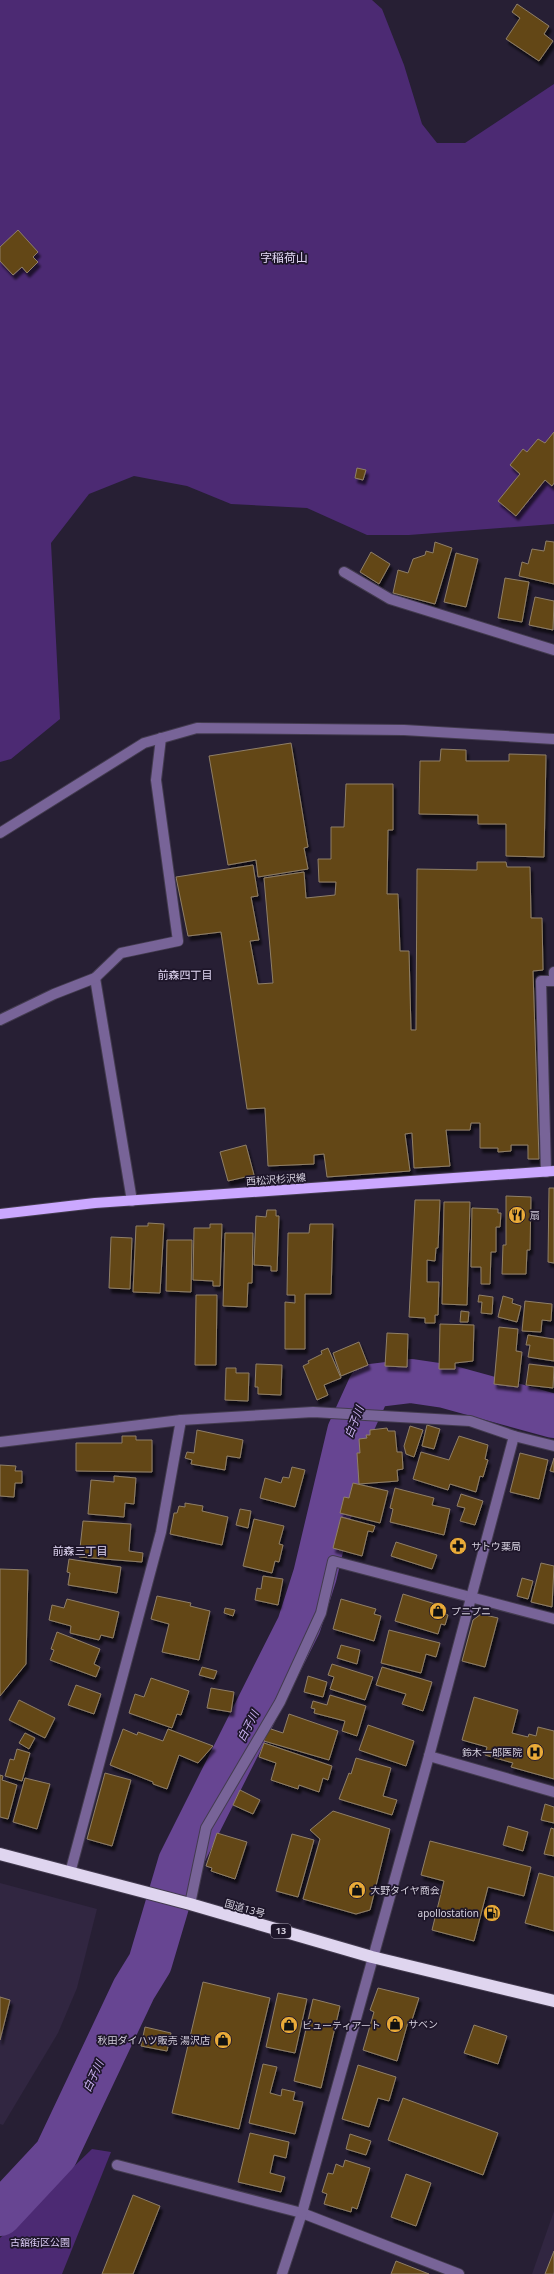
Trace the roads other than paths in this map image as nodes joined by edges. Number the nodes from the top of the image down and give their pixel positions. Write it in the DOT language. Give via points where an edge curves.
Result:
graph roads {
  1 [pos="344,572"];
  2 [pos="554,649"];
  3 [pos="161,738"];
  4 [pos="554,739"];
  5 [pos="0,833"];
  6 [pos="554,972"];
  7 [pos="95,978"];
  8 [pos="0,1020"];
  9 [pos="550,1172"];
  10 [pos="132,1201"];
  11 [pos="0,1214"];
  12 [pos="181,1420"];
  13 [pos="514,1436"];
  14 [pos="0,1442"];
  15 [pos="554,1446"];
  16 [pos="472,1596"];
  17 [pos="554,1619"];
  18 [pos="429,1756"];
  19 [pos="554,1792"];
  20 [pos="0,1854"];
  21 [pos="70,1873"];
  22 [pos="190,1904"];
  23 [pos="372,1957"];
  24 [pos="554,2001"];
  25 [pos="117,2165"];
  26 [pos="302,2213"];
  27 [pos="282,2274"];
  28 [pos="459,2274"];
  1 -- 2 [label="street" via="390,600"];
  3 -- 4 [label="street" via="196,728 404,730"];
  3 -- 5 [label="street" via="144,743"];
  3 -- 7 [label="street" via="156,780 178,941 121,953"];
  6 -- 9 [label="street" via="554,981 541,981"];
  7 -- 8 [label="street"];
  7 -- 10 [label="street"];
  9 -- 10 [label="main road, 西松沢杉沢線"];
  10 -- 11 [label="main road, 西松沢杉沢線"];
  12 -- 13 [label="street" via="313,1412 470,1421"];
  12 -- 14 [label="street"];
  12 -- 21 [label="street" via="161,1532"];
  13 -- 15 [label="street"];
  13 -- 16 [label="street"];
  16 -- 17 [label="street"];
  16 -- 18 [label="street"];
  16 -- 22 [label="street" via="333,1561 321,1613 280,1702 206,1828"];
  18 -- 19 [label="street"];
  18 -- 23 [label="street"];
  20 -- 21 [label="highway, 国道13号 / 13"];
  21 -- 22 [label="highway, 国道13号 / 13"];
  22 -- 23 [label="highway, 国道13号 / 13"];
  23 -- 24 [label="highway, 国道13号 / 13"];
  23 -- 26 [label="street"];
  25 -- 26 [label="street"];
  26 -- 27 [label="street"];
  26 -- 28 [label="street"];
}
